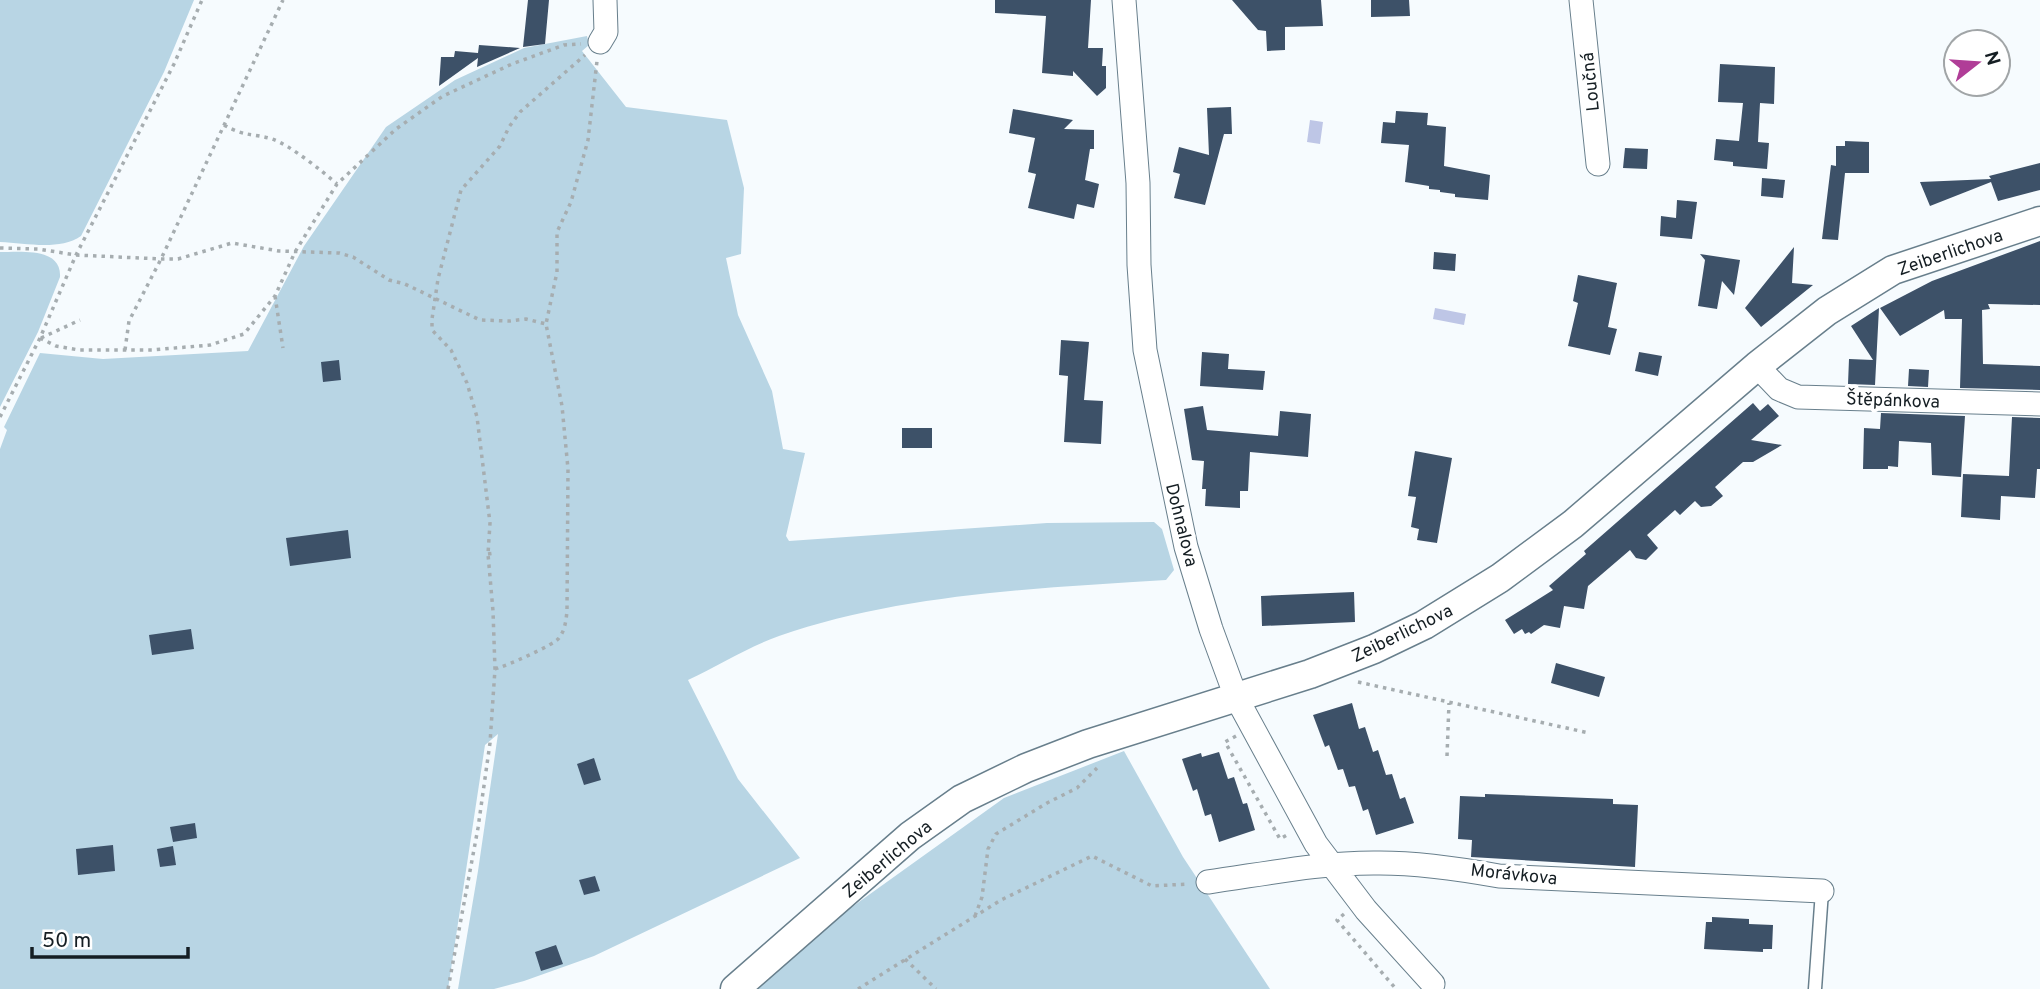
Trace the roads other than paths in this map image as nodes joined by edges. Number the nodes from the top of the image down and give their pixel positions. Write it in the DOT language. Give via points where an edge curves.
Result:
graph roads {
  1 [pos="606,0"];
  2 [pos="1124,0"];
  3 [pos="1581,0"];
  4 [pos="600,42"];
  5 [pos="1598,164"];
  6 [pos="2040,221"];
  7 [pos="1757,366"];
  8 [pos="2040,404"];
  9 [pos="1236,697"];
  10 [pos="1332,865"];
  11 [pos="1208,882"];
  12 [pos="1822,891"];
  13 [pos="1433,984"];
  14 [pos="735,989"];
  15 [pos="1815,989"];
  1 -- 4 [label="street" via="606,32"];
  2 -- 9 [label="street, Dohnalova" via="1145,350 1186,547"];
  3 -- 5 [label="street, Loučná"];
  6 -- 7 [label="street, Zeiberlichova" via="1893,270 1827,311"];
  7 -- 8 [label="street, Štěpánkova" via="1779,389 1798,397"];
  7 -- 9 [label="street, Zeiberlichova" via="1573,524 1471,597 1374,649"];
  9 -- 10 [label="street, Dohnalova"];
  9 -- 14 [label="street, Zeiberlichova" via="1088,744 962,799 910,836"];
  10 -- 11 [label="street, Morávkova"];
  10 -- 12 [label="street, Morávkova" via="1381,863 1450,867 1499,876"];
  10 -- 13 [label="street, Dohnalova"];
  12 -- 15 [label="lane"];
}
